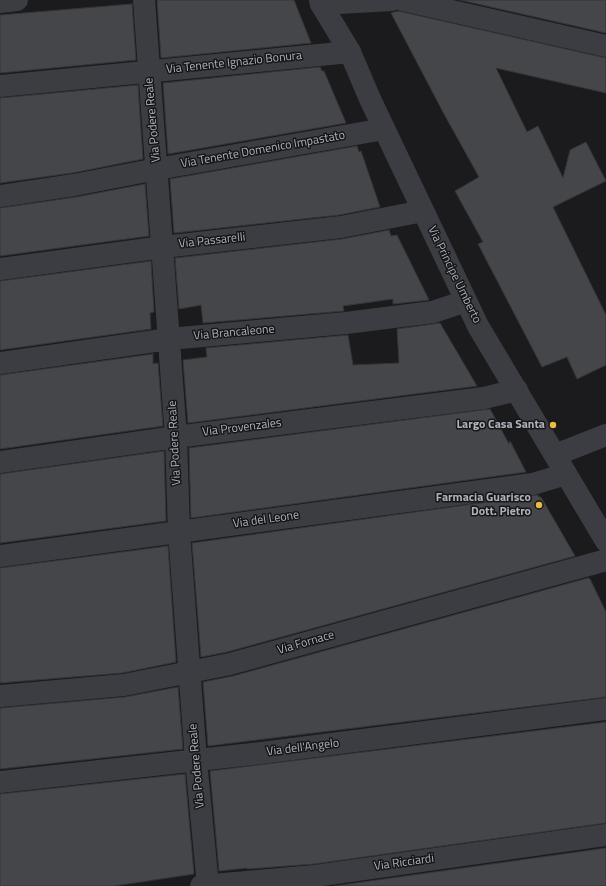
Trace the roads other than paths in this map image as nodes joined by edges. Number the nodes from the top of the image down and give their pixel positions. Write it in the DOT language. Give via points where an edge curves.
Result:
graph roads {
  1 [pos="18,0"];
  2 [pos="144,0"];
  3 [pos="392,0"];
  4 [pos="403,0"];
  5 [pos="0,2"];
  6 [pos="321,2"];
  7 [pos="606,46"];
  8 [pos="350,52"];
  9 [pos="149,71"];
  10 [pos="0,86"];
  11 [pos="384,129"];
  12 [pos="157,169"];
  13 [pos="0,196"];
  14 [pos="423,211"];
  15 [pos="162,247"];
  16 [pos="0,269"];
  17 [pos="466,301"];
  18 [pos="169,339"];
  19 [pos="0,363"];
  20 [pos="516,390"];
  21 [pos="606,435"];
  22 [pos="176,437"];
  23 [pos="555,455"];
  24 [pos="0,462"];
  25 [pos="566,474"];
  26 [pos="179,532"];
  27 [pos="604,535"];
  28 [pos="0,556"];
  29 [pos="606,560"];
  30 [pos="189,671"];
  31 [pos="0,696"];
  32 [pos="606,709"];
  33 [pos="196,760"];
  34 [pos="0,782"];
  35 [pos="606,835"];
  36 [pos="206,886"];
  1 -- 5 [label="street"];
  2 -- 9 [label="street, Via Podere Reale"];
  3 -- 6 [label="street"];
  4 -- 7 [label="street"];
  6 -- 8 [label="street, Via Principe Umberto"];
  8 -- 9 [label="street, Via Tenente Ignazio Bonura"];
  8 -- 11 [label="street, Via Principe Umberto"];
  9 -- 10 [label="street, Via Tenente Ignazio Bonura"];
  9 -- 12 [label="street, Via Podere Reale"];
  11 -- 12 [label="street, Via Tenente Domenico Impastato"];
  11 -- 14 [label="street, Via Principe Umberto"];
  12 -- 13 [label="street, Via Tenente Domenico Impastato"];
  12 -- 15 [label="street, Via Podere Reale"];
  14 -- 15 [label="street, Via Passarelli" via="341,227"];
  14 -- 17 [label="street, Via Principe Umberto"];
  15 -- 16 [label="street, Via Passarelli"];
  15 -- 18 [label="street, Via Podere Reale"];
  17 -- 18 [label="street, Via Brancaleone" via="433,312"];
  17 -- 20 [label="street, Via Principe Umberto"];
  18 -- 19 [label="street, Via Brancaleone"];
  18 -- 22 [label="street, Via Podere Reale"];
  20 -- 22 [label="street, Via Provenzales" via="484,398"];
  20 -- 23 [label="street, Via Principe Umberto"];
  21 -- 23 [label="street"];
  22 -- 24 [label="street, Via Provenzales"];
  22 -- 26 [label="street, Via Podere Reale"];
  23 -- 25 [label="street, Via Principe Umberto"];
  25 -- 26 [label="street, Via del Leone" via="533,484"];
  25 -- 27 [label="street, Via Principe Umberto"];
  26 -- 28 [label="street, Via del Leone"];
  26 -- 30 [label="street, Via Podere Reale"];
  29 -- 30 [label="street, Via Fornace" via="230,664"];
  30 -- 31 [label="street, Via Fornace" via="124,685"];
  30 -- 33 [label="street, Via Podere Reale"];
  32 -- 33 [label="street, Via dell'Angelo"];
  33 -- 34 [label="street, Via dell'Angelo"];
  33 -- 36 [label="street, Via Podere Reale"];
  35 -- 36 [label="street, Via Ricciardi" via="315,876"];
}
